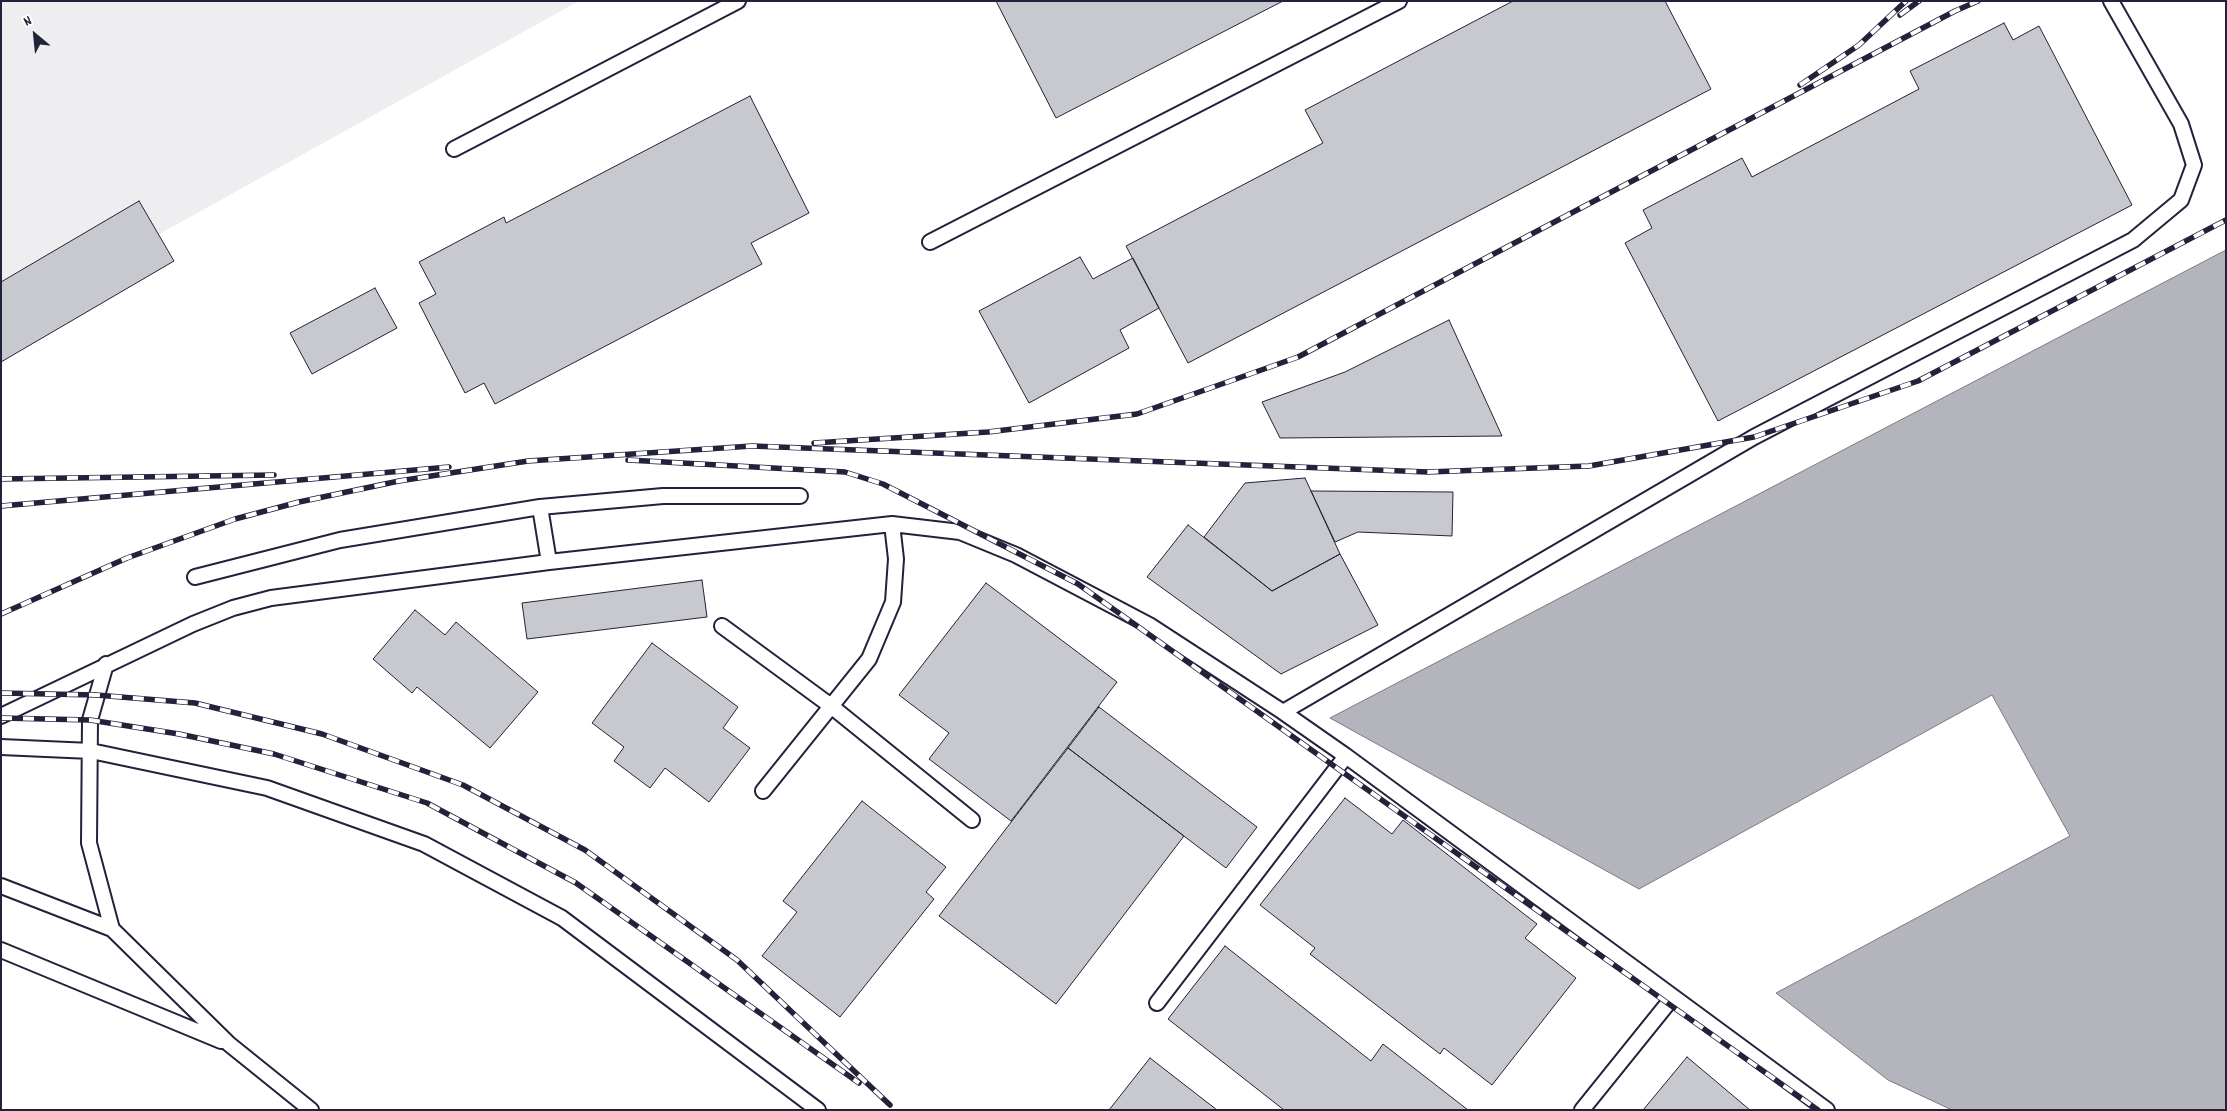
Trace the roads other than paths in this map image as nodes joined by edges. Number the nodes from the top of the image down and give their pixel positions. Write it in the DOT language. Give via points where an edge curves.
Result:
graph roads {
  1 [pos="738,1"];
  2 [pos="1399,1"];
  3 [pos="2111,1"];
  4 [pos="454,149"];
  5 [pos="930,242"];
  6 [pos="800,496"];
  7 [pos="540,507"];
  8 [pos="892,524"];
  9 [pos="549,562"];
  10 [pos="195,577"];
  11 [pos="722,626"];
  12 [pos="106,664"];
  13 [pos="831,706"];
  14 [pos="1284,712"];
  15 [pos="1,716"];
  16 [pos="1,747"];
  17 [pos="91,751"];
  18 [pos="1346,756"];
  19 [pos="763,791"];
  20 [pos="972,820"];
  21 [pos="1,886"];
  22 [pos="112,929"];
  23 [pos="1,950"];
  24 [pos="1673,997"];
  25 [pos="1157,1003"];
  26 [pos="229,1044"];
  27 [pos="311,1110"];
  28 [pos="818,1110"];
  29 [pos="1582,1110"];
  30 [pos="1827,1110"];
  1 -- 4 [label="lane"];
  2 -- 5 [label="lane"];
  3 -- 14 [label="lane" via="2181,124 2194,165 2181,200 2133,240 1754,437"];
  6 -- 7 [label="lane" via="663,496"];
  7 -- 9 [label="lane"];
  7 -- 10 [label="lane" via="340,540"];
  8 -- 9 [label="lane"];
  8 -- 13 [label="lane" via="896,559 893,602 869,659"];
  8 -- 14 [label="lane" via="960,532 1016,554 1151,626"];
  9 -- 12 [label="lane" via="271,598 233,608"];
  11 -- 13 [label="lane"];
  12 -- 15 [label="lane"];
  12 -- 17 [label="lane" via="90,720"];
  13 -- 19 [label="lane"];
  13 -- 20 [label="lane"];
  14 -- 18 [label="lane"];
  16 -- 17 [label="lane"];
  17 -- 22 [label="lane" via="89,843"];
  17 -- 28 [label="lane" via="267,788 424,844 562,918"];
  18 -- 24 [label="lane"];
  18 -- 25 [label="lane"];
  21 -- 22 [label="lane"];
  22 -- 26 [label="lane"];
  23 -- 26 [label="lane"];
  24 -- 29 [label="lane"];
  24 -- 30 [label="lane"];
  26 -- 27 [label="lane"];
}
